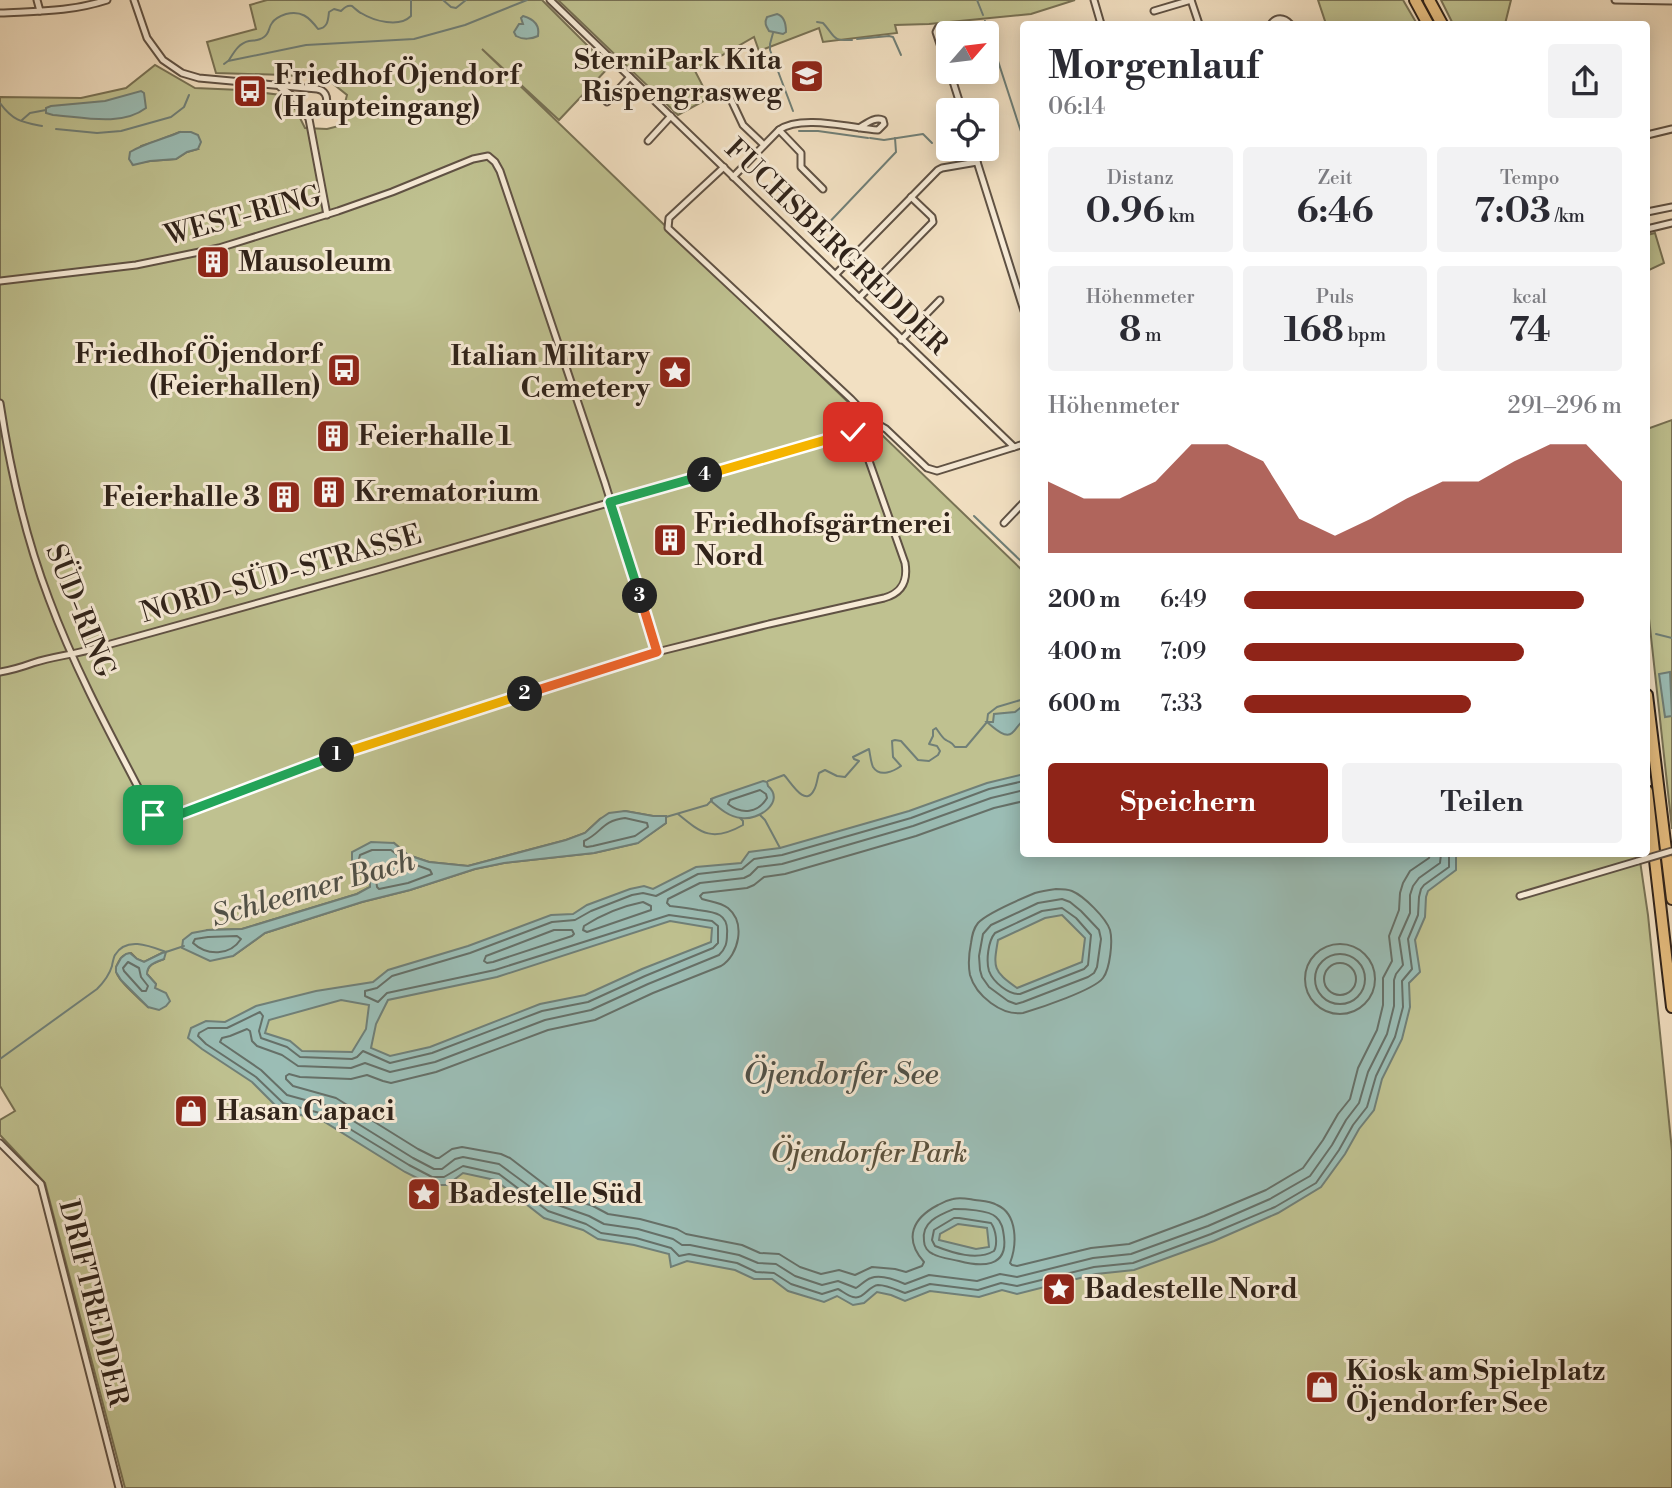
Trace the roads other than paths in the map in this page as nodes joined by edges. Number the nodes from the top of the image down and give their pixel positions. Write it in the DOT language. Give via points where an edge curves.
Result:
graph roads {
  1 [pos="37,0"];
  2 [pos="107,0"];
  3 [pos="134,0"];
  4 [pos="550,0"];
  5 [pos="1191,0"];
  6 [pos="1415,0"];
  7 [pos="1429,0"];
  8 [pos="1615,0"];
  9 [pos="1095,1"];
  10 [pos="1672,1"];
  11 [pos="40,11"];
  12 [pos="1154,11"];
  13 [pos="0,13"];
  14 [pos="1100,21"];
  15 [pos="1198,21"];
  16 [pos="1427,21"];
  17 [pos="1440,21"];
  18 [pos="630,77"];
  19 [pos="277,86"];
  20 [pos="727,91"];
  21 [pos="607,102"];
  22 [pos="305,111"];
  23 [pos="671,116"];
  24 [pos="859,128"];
  25 [pos="1672,129"];
  26 [pos="779,130"];
  27 [pos="1650,134"];
  28 [pos="648,141"];
  29 [pos="764,145"];
  30 [pos="977,162"];
  31 [pos="724,167"];
  32 [pos="733,177"];
  33 [pos="823,189"];
  34 [pos="911,197"];
  35 [pos="1672,207"];
  36 [pos="1650,211"];
  37 [pos="327,215"];
  38 [pos="1672,223"];
  39 [pos="1650,228"];
  40 [pos="836,274"];
  41 [pos="0,281"];
  42 [pos="1020,297"];
  43 [pos="859,298"];
  44 [pos="940,300"];
  45 [pos="901,340"];
  46 [pos="0,403"];
  47 [pos="1020,445"];
  48 [pos="1014,447"];
  49 [pos="610,502"];
  50 [pos="1020,506"];
  51 [pos="1004,523"];
  52 [pos="657,652"];
  53 [pos="72,654"];
  54 [pos="0,672"];
  55 [pos="1650,719"];
  56 [pos="1650,817"];
  57 [pos="1672,851"];
  58 [pos="1520,897"];
  59 [pos="1672,899"];
  60 [pos="1672,1007"];
  61 [pos="0,1143"];
  62 [pos="119,1488"];
  1 -- 11 [label="street"];
  2 -- 11 [label="street" via="83,8"];
  3 -- 19 [label="street" via="147,38 163,60 182,73"];
  4 -- 18 [label="street, FUCHSBERGREDDER"];
  5 -- 12 [label="street"];
  5 -- 15 [label="street"];
  6 -- 16 [label="highway"];
  7 -- 17 [label="highway"];
  8 -- 10 [label="street"];
  9 -- 14 [label="street"];
  11 -- 13 [label="street"];
  18 -- 21 [label="street"];
  18 -- 23 [label="street, FUCHSBERGREDDER"];
  19 -- 22 [label="street"];
  19 -- 22 [label="street" via="323,91 326,104"];
  20 -- 29 [label="street" via="743,125"];
  22 -- 37 [label="street"];
  23 -- 28 [label="street"];
  23 -- 31 [label="street, FUCHSBERGREDDER"];
  24 -- 26 [label="street" via="808,121"];
  25 -- 27 [label="street"];
  26 -- 29 [label="street"];
  26 -- 33 [label="street" via="801,153 801,167"];
  29 -- 32 [label="street"];
  30 -- 34 [label="street" via="938,170"];
  30 -- 42 [label="street"];
  31 -- 32 [label="street, FUCHSBERGREDDER"];
  31 -- 48 [label="street" via="669,218 668,228 927,468 937,471"];
  32 -- 40 [label="street, FUCHSBERGREDDER"];
  34 -- 40 [label="street"];
  34 -- 43 [label="street" via="933,222"];
  35 -- 36 [label="street"];
  37 -- 41 [label="street, WEST-RING" via="158,261"];
  37 -- 49 [label="street, WEST-RING" via="473,159 488,156 495,162"];
  38 -- 39 [label="street"];
  40 -- 43 [label="street, FUCHSBERGREDDER"];
  43 -- 45 [label="street, FUCHSBERGREDDER"];
  44 -- 45 [label="street"];
  45 -- 48 [label="street, FUCHSBERGREDDER"];
  46 -- 53 [label="street, SÜD-RING" via="24,522"];
  47 -- 48 [label="street"];
  49 -- 52 [label="street"];
  49 -- 52 [label="street, NORD-SÜD-STRASSE" via="856,433 905,563 905,581 891,596"];
  49 -- 53 [label="street, NORD-SÜD-STRASSE"];
  50 -- 51 [label="street"];
  52 -- 53 [label="street, SÜD-RING" via="425,725 160,819 150,810"];
  53 -- 54 [label="street, NORD-SÜD-STRASSE"];
  55 -- 59 [label="highway"];
  56 -- 60 [label="highway"];
  57 -- 58 [label="street, bridge"];
  61 -- 62 [label="street, DRIFTREDDER" via="41,1184"];
}
